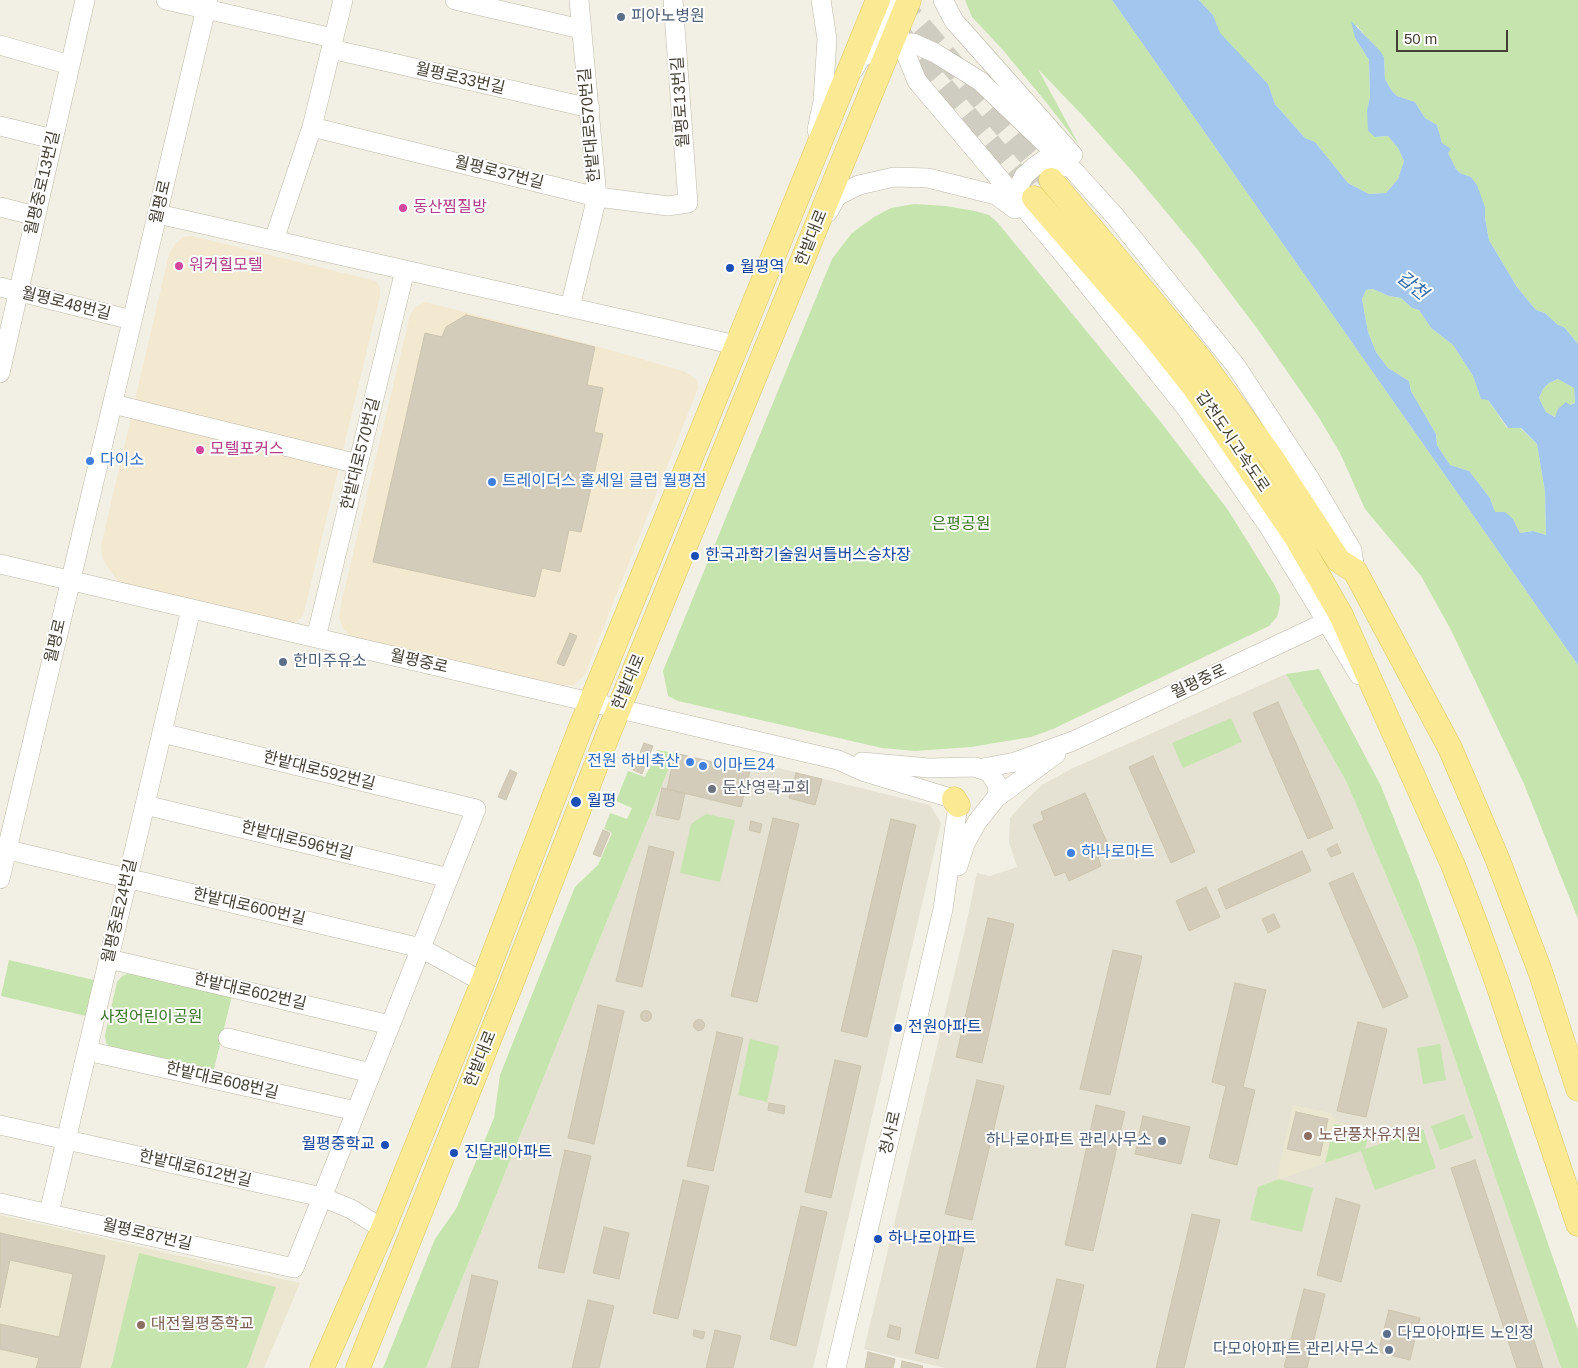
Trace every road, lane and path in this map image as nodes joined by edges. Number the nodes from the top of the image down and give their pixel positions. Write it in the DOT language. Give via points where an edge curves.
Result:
graph roads {
  1 [pos="84,0"];
  2 [pos="166,0"];
  3 [pos="343,0"];
  4 [pos="455,0"];
  5 [pos="579,0"];
  6 [pos="673,0"];
  7 [pos="821,0"];
  8 [pos="878,0"];
  9 [pos="885,0"];
  10 [pos="896,0"];
  11 [pos="909,0"];
  12 [pos="943,0"];
  13 [pos="207,5"];
  14 [pos="581,29"];
  15 [pos="893,40"];
  16 [pos="332,44"];
  17 [pos="0,45"];
  18 [pos="70,64"];
  19 [pos="844,86"];
  20 [pos="590,108"];
  21 [pos="0,126"];
  22 [pos="312,127"];
  23 [pos="53,139"];
  24 [pos="809,172"];
  25 [pos="1075,172"];
  26 [pos="1051,180"];
  27 [pos="597,197"];
  28 [pos="1028,201"];
  29 [pos="688,203"];
  30 [pos="0,207"];
  31 [pos="158,214"];
  32 [pos="36,216"];
  33 [pos="1044,231"];
  34 [pos="274,240"];
  35 [pos="806,253"];
  36 [pos="405,270"];
  37 [pos="0,287"];
  38 [pos="18,292"];
  39 [pos="570,307"];
  40 [pos="132,320"];
  41 [pos="736,344"];
  42 [pos="1,368"];
  43 [pos="113,404"];
  44 [pos="358,464"];
  45 [pos="0,564"];
  46 [pos="1355,571"];
  47 [pos="71,580"];
  48 [pos="191,608"];
  49 [pos="1326,622"];
  50 [pos="316,638"];
  51 [pos="591,703"];
  52 [pos="618,709"];
  53 [pos="1387,716"];
  54 [pos="162,733"];
  55 [pos="1073,741"];
  56 [pos="838,760"];
  57 [pos="975,768"];
  58 [pos="956,802"];
  59 [pos="991,804"];
  60 [pos="145,805"];
  61 [pos="3,849"];
  62 [pos="128,878"];
  63 [pos="449,878"];
  64 [pos="0,879"];
  65 [pos="946,897"];
  66 [pos="421,948"];
  67 [pos="109,959"];
  68 [pos="484,982"];
  69 [pos="390,1025"];
  70 [pos="228,1038"];
  71 [pos="87,1051"];
  72 [pos="371,1073"];
  73 [pos="1578,1090"];
  74 [pos="356,1111"];
  75 [pos="0,1125"];
  76 [pos="67,1140"];
  77 [pos="322,1197"];
  78 [pos="0,1203"];
  79 [pos="49,1213"];
  80 [pos="1578,1224"];
  81 [pos="383,1229"];
  82 [pos="322,1368"];
  83 [pos="358,1368"];
  84 [pos="836,1368"];
  1 -- 18 [label="street, 월평중로13번길"];
  2 -- 13 [label="street, 월평로33번길"];
  3 -- 16 [label="street"];
  4 -- 14 [label="street"];
  5 -- 14 [label="street, 한밭대로570번길"];
  6 -- 29 [label="street, 월평로13번길"];
  7 -- 24 [label="street" via="827,39 823,101"];
  8 -- 19 [label="main road"];
  9 -- 15 [label="street"];
  10 -- 15 [label="street"];
  11 -- 15 [label="main road, 한밭대로"];
  12 -- 25 [label="street" via="954,21 1073,154"];
  13 -- 16 [label="street, 월평로33번길"];
  13 -- 31 [label="street, 월평로"];
  14 -- 20 [label="street, 한밭대로570번길"];
  15 -- 19 [label="street" via="873,48 860,58"];
  15 -- 25 [label="street" via="912,43 935,53 980,82"];
  15 -- 28 [label="street" via="917,81"];
  15 -- 35 [label="main road, 한밭대로"];
  16 -- 20 [label="street, 월평로33번길"];
  16 -- 22 [label="street"];
  17 -- 18 [label="street"];
  18 -- 23 [label="street, 월평중로13번길"];
  19 -- 24 [label="main road"];
  20 -- 27 [label="street, 한밭대로570번길"];
  21 -- 23 [label="street"];
  22 -- 27 [label="street, 월평로37번길"];
  22 -- 34 [label="street"];
  23 -- 32 [label="street, 월평중로13번길"];
  24 -- 41 [label="main road, 한밭대로"];
  25 -- 28 [label="street" via="1056,161 1044,160 1024,176 1018,188"];
  25 -- 46 [label="street" via="1114,215 1236,366 1352,550"];
  26 -- 46 [label="main road, 갑천도시고속도로" via="1200,359 1272,458 1339,561"];
  27 -- 29 [label="street, 월평로37번길" via="668,206"];
  27 -- 39 [label="street, 한밭대로570번길"];
  28 -- 33 [label="street"];
  28 -- 53 [label="main road, 갑천도시고속도로" via="1152,334 1194,387 1296,537 1341,615"];
  30 -- 32 [label="street"];
  31 -- 34 [label="street"];
  31 -- 40 [label="street, 월평로"];
  32 -- 38 [label="street, 월평중로13번길"];
  33 -- 35 [label="street" via="996,195 928,178 894,177 859,185 837,196"];
  33 -- 49 [label="street" via="1186,408 1269,527"];
  34 -- 36 [label="street"];
  35 -- 52 [label="main road, 한밭대로"];
  36 -- 39 [label="street"];
  36 -- 44 [label="street, 한밭대로570번길"];
  37 -- 38 [label="street, 월평로48번길"];
  38 -- 40 [label="street, 월평로48번길"];
  38 -- 42 [label="street, 월평중로13번길"];
  39 -- 41 [label="street"];
  40 -- 43 [label="street, 월평로"];
  41 -- 51 [label="main road, 한밭대로"];
  43 -- 44 [label="street"];
  43 -- 47 [label="street, 월평로"];
  44 -- 50 [label="street, 한밭대로570번길"];
  45 -- 47 [label="street, 월평중로"];
  46 -- 73 [label="main road" via="1450,748 1540,971"];
  47 -- 48 [label="street, 월평중로"];
  47 -- 61 [label="street, 월평로"];
  48 -- 50 [label="street, 월평중로"];
  48 -- 54 [label="street, 월평중로24번길"];
  49 -- 53 [label="street"];
  49 -- 55 [label="street, 월평중로"];
  50 -- 51 [label="street, 월평중로"];
  51 -- 52 [label="street, 월평중로"];
  51 -- 68 [label="main road, 한밭대로"];
  52 -- 56 [label="street, 월평중로"];
  52 -- 83 [label="main road, 한밭대로"];
  53 -- 80 [label="main road, 갑천도시고속도로" via="1475,922"];
  54 -- 60 [label="street, 월평중로24번길"];
  54 -- 63 [label="street, 한밭대로592번길" via="476,809"];
  55 -- 57 [label="street" via="1015,762"];
  55 -- 59 [label="street"];
  56 -- 57 [label="street" via="929,768"];
  56 -- 58 [label="street"];
  57 -- 58 [label="street" via="961,771 953,783"];
  57 -- 59 [label="street" via="989,772 997,784"];
  58 -- 59 [label="street" via="971,812"];
  58 -- 65 [label="street" via="957,818"];
  59 -- 65 [label="street" via="965,844"];
  60 -- 62 [label="street, 월평중로24번길"];
  60 -- 63 [label="street, 한밭대로596번길"];
  61 -- 62 [label="street, 한밭대로600번길"];
  61 -- 64 [label="street, 월평로"];
  62 -- 66 [label="street, 한밭대로600번길"];
  62 -- 67 [label="street, 월평중로24번길"];
  63 -- 66 [label="street"];
  65 -- 84 [label="street, 청사로"];
  66 -- 68 [label="street, 한밭대로600번길"];
  66 -- 69 [label="street"];
  67 -- 69 [label="street, 한밭대로602번길"];
  67 -- 71 [label="street, 월평중로24번길"];
  68 -- 81 [label="main road, 한밭대로"];
  69 -- 72 [label="street"];
  70 -- 72 [label="street"];
  71 -- 74 [label="street, 한밭대로608번길"];
  71 -- 76 [label="street, 월평중로24번길"];
  72 -- 74 [label="street"];
  74 -- 77 [label="street"];
  75 -- 76 [label="street, 한밭대로612번길"];
  76 -- 77 [label="street, 한밭대로612번길"];
  76 -- 79 [label="street, 월평중로24번길"];
  77 -- 79 [label="street, 월평로87번길" via="294,1268"];
  77 -- 81 [label="street, 한밭대로612번길" via="351,1209"];
  78 -- 79 [label="street, 월평로87번길"];
  81 -- 82 [label="main road, 한밭대로"];
}
